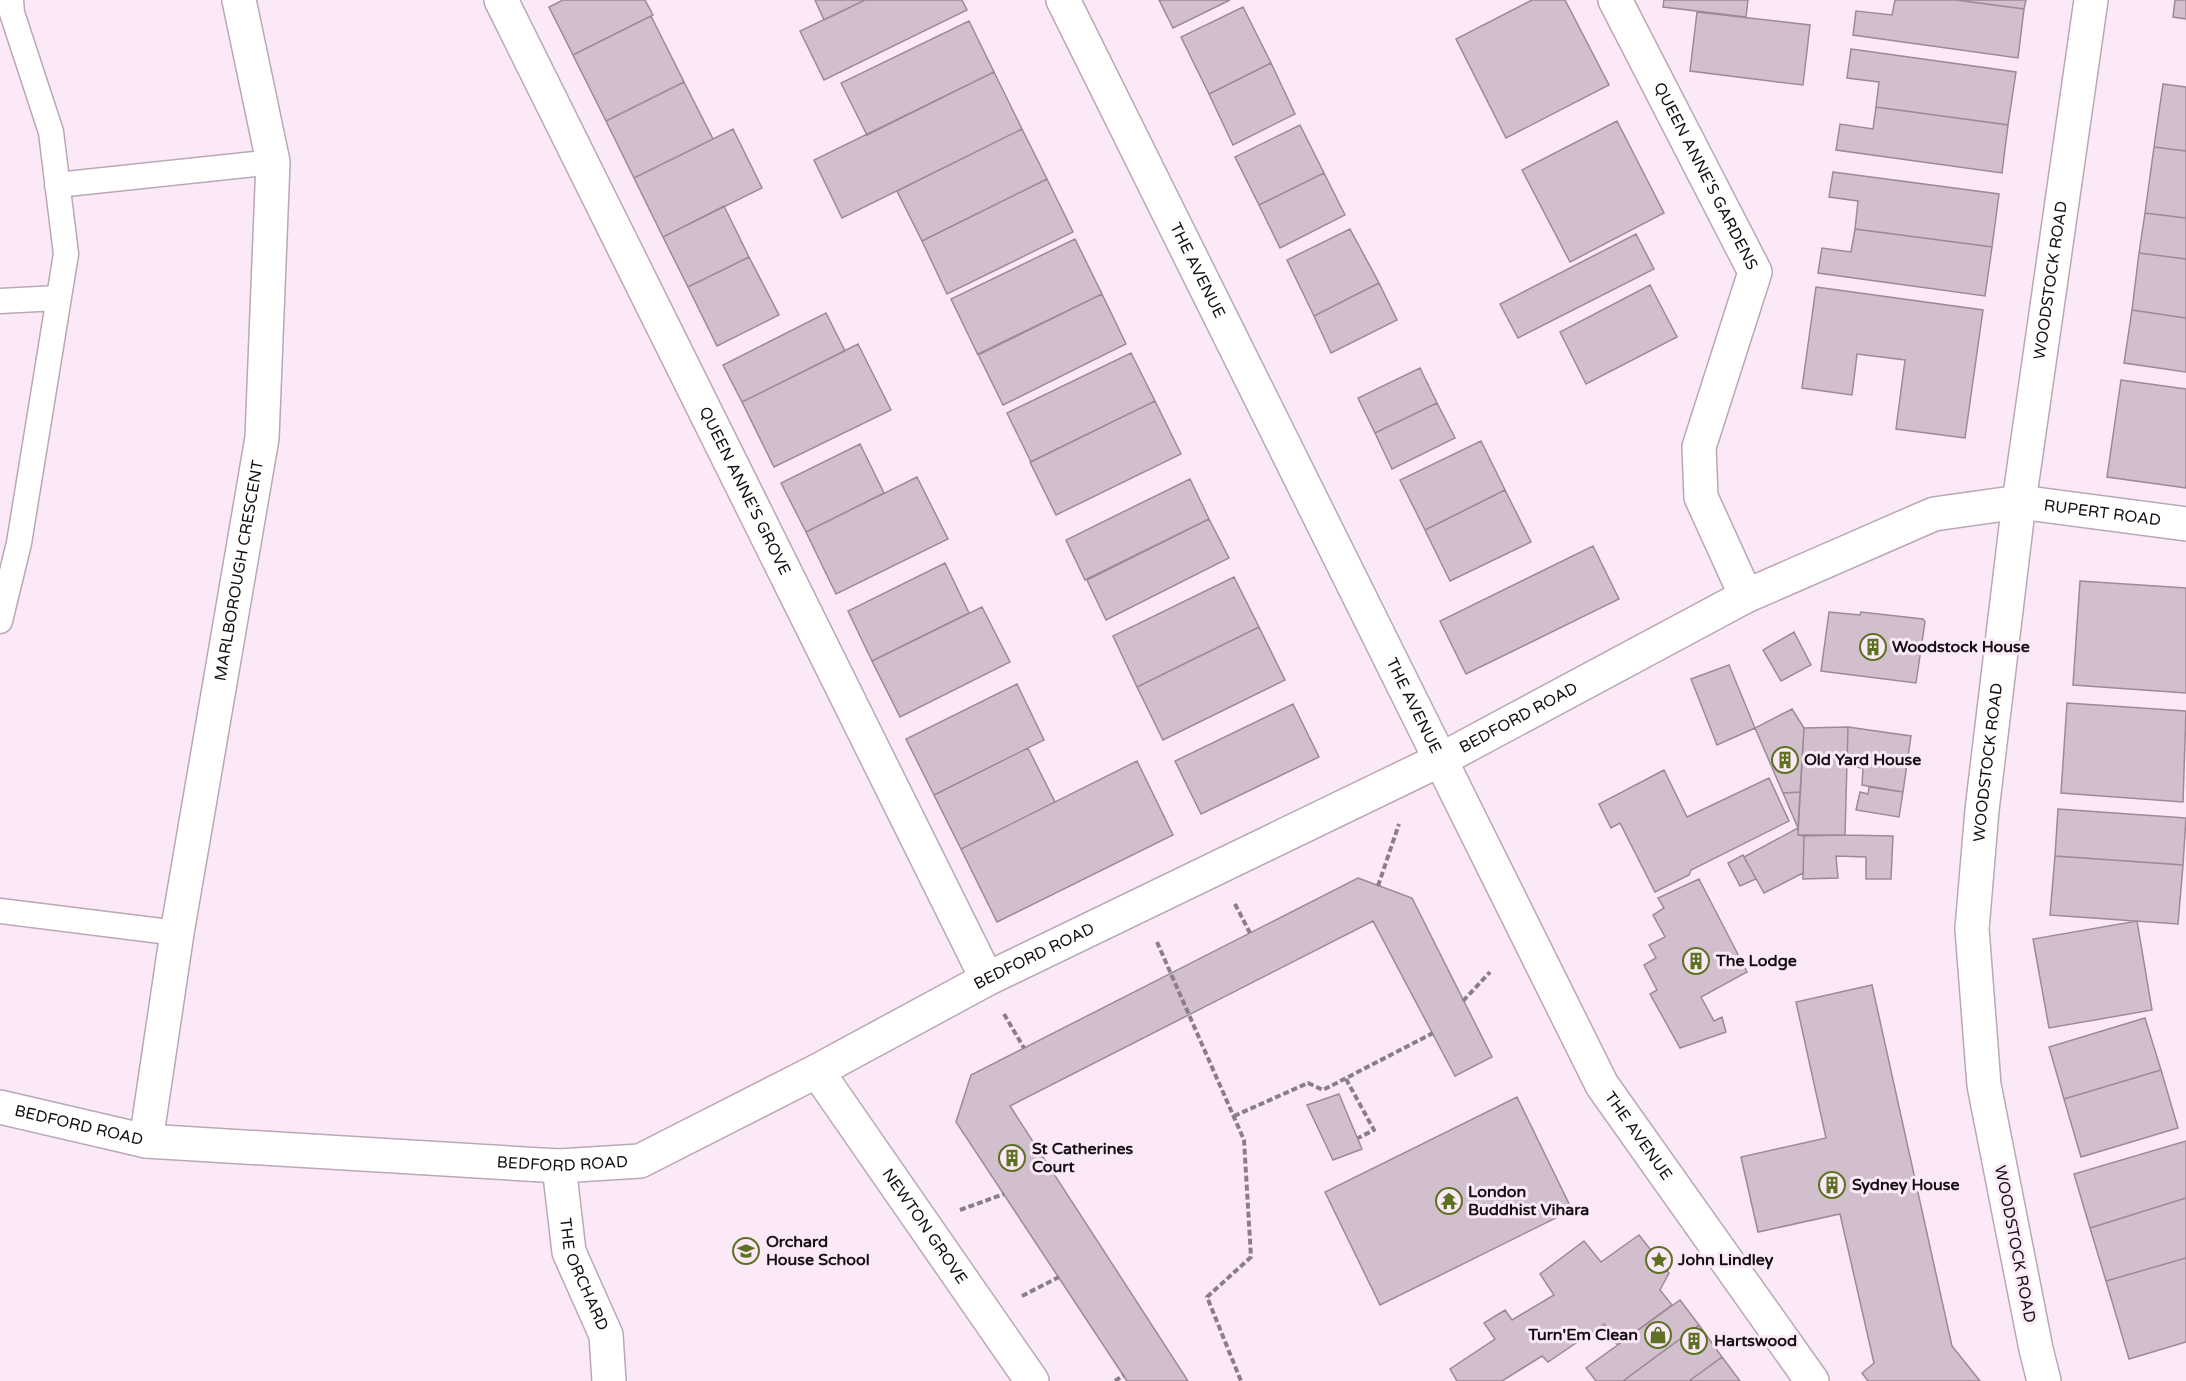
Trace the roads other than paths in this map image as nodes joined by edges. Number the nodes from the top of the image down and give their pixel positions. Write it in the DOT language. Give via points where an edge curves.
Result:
graph roads {
  1 [pos="11,0"];
  2 [pos="239,0"];
  3 [pos="501,0"];
  4 [pos="1063,0"];
  5 [pos="1615,0"];
  6 [pos="2091,0"];
  7 [pos="273,162"];
  8 [pos="57,185"];
  9 [pos="58,298"];
  10 [pos="0,301"];
  11 [pos="2019,502"];
  12 [pos="2186,524"];
  13 [pos="1746,596"];
  14 [pos="0,621"];
  15 [pos="1440,760"];
  16 [pos="0,911"];
  17 [pos="177,933"];
  18 [pos="987,979"];
  19 [pos="817,1071"];
  20 [pos="0,1107"];
  21 [pos="146,1141"];
  22 [pos="559,1166"];
  23 [pos="609,1381"];
  24 [pos="1032,1381"];
  25 [pos="1812,1381"];
  26 [pos="2044,1381"];
  1 -- 8 [label="lane" via="51,132"];
  2 -- 7 [label="street, MARLBOROUGH CRESCENT"];
  3 -- 18 [label="street, QUEEN ANNE'S GROVE"];
  4 -- 15 [label="street, THE AVENUE"];
  5 -- 13 [label="street, QUEEN ANNE'S GARDENS" via="1755,272 1699,447 1701,497"];
  6 -- 11 [label="street, WOODSTOCK ROAD"];
  7 -- 8 [label="lane"];
  7 -- 17 [label="street, MARLBOROUGH CRESCENT" via="262,438"];
  8 -- 9 [label="lane" via="66,254"];
  9 -- 10 [label="lane"];
  9 -- 14 [label="lane" via="19,543"];
  11 -- 12 [label="street, RUPERT ROAD"];
  11 -- 13 [label="street, BEDFORD ROAD" via="1934,514"];
  11 -- 26 [label="street, WOODSTOCK ROAD" via="1982,810 1972,929 1984,1085"];
  13 -- 15 [label="street, BEDFORD ROAD"];
  15 -- 18 [label="street, BEDFORD ROAD"];
  15 -- 25 [label="street, THE AVENUE" via="1602,1085"];
  16 -- 17 [label="lane"];
  17 -- 21 [label="street, MARLBOROUGH CRESCENT"];
  18 -- 19 [label="street, BEDFORD ROAD"];
  19 -- 22 [label="street, BEDFORD ROAD" via="640,1161"];
  19 -- 24 [label="street, NEWTON GROVE"];
  20 -- 21 [label="street, BEDFORD ROAD"];
  21 -- 22 [label="street, BEDFORD ROAD"];
  22 -- 23 [label="street, THE ORCHARD" via="568,1252 606,1335"];
}
